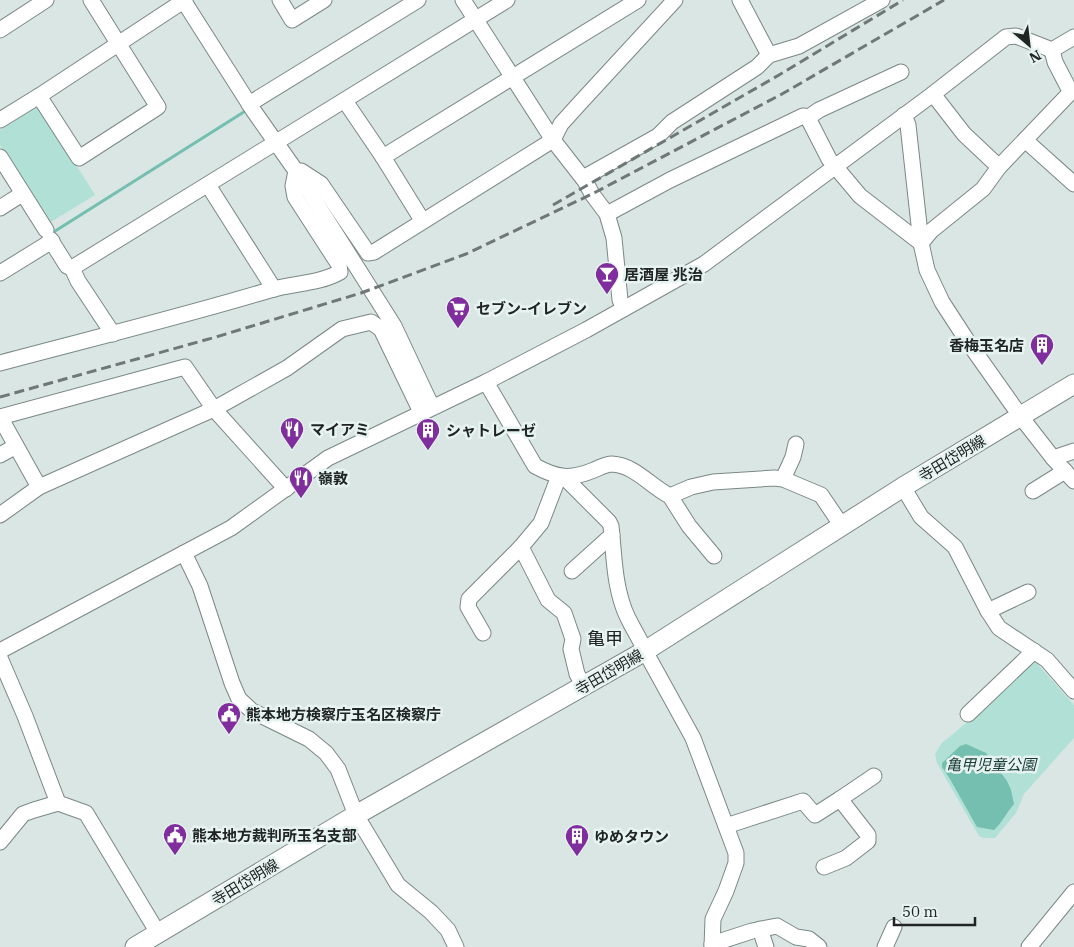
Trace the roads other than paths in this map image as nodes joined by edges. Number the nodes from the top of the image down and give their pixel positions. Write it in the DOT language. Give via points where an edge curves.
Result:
graph roads {
  1 [pos="46,0"];
  2 [pos="91,0"];
  3 [pos="184,0"];
  4 [pos="280,0"];
  5 [pos="324,0"];
  6 [pos="418,0"];
  7 [pos="463,0"];
  8 [pos="507,0"];
  9 [pos="638,0"];
  10 [pos="674,0"];
  11 [pos="740,0"];
  12 [pos="882,0"];
  13 [pos="475,20"];
  14 [pos="0,30"];
  15 [pos="1074,37"];
  16 [pos="118,44"];
  17 [pos="1052,50"];
  18 [pos="769,55"];
  19 [pos="901,72"];
  20 [pos="512,78"];
  21 [pos="1071,89"];
  22 [pos="933,94"];
  23 [pos="39,96"];
  24 [pos="345,101"];
  25 [pos="251,106"];
  26 [pos="904,115"];
  27 [pos="809,117"];
  28 [pos="0,120"];
  29 [pos="553,140"];
  30 [pos="1025,140"];
  31 [pos="277,142"];
  32 [pos="0,157"];
  33 [pos="383,157"];
  34 [pos="835,167"];
  35 [pos="999,167"];
  36 [pos="296,171"];
  37 [pos="583,178"];
  38 [pos="208,184"];
  39 [pos="1074,184"];
  40 [pos="22,194"];
  41 [pos="0,208"];
  42 [pos="607,214"];
  43 [pos="422,220"];
  44 [pos="49,237"];
  45 [pos="921,243"];
  46 [pos="72,268"];
  47 [pos="0,273"];
  48 [pos="274,289"];
  49 [pos="624,308"];
  50 [pos="113,334"];
  51 [pos="0,362"];
  52 [pos="486,382"];
  53 [pos="1074,384"];
  54 [pos="214,409"];
  55 [pos="426,410"];
  56 [pos="0,417"];
  57 [pos="1021,417"];
  58 [pos="796,444"];
  59 [pos="16,446"];
  60 [pos="1074,452"];
  61 [pos="0,455"];
  62 [pos="1053,458"];
  63 [pos="1069,476"];
  64 [pos="562,477"];
  65 [pos="783,479"];
  66 [pos="39,487"];
  67 [pos="904,487"];
  68 [pos="286,489"];
  69 [pos="1033,491"];
  70 [pos="670,496"];
  71 [pos="0,515"];
  72 [pos="842,526"];
  73 [pos="612,535"];
  74 [pos="521,547"];
  75 [pos="184,553"];
  76 [pos="714,556"];
  77 [pos="572,571"];
  78 [pos="1028,592"];
  79 [pos="988,612"];
  80 [pos="483,633"];
  81 [pos="0,651"];
  82 [pos="1034,651"];
  83 [pos="645,652"];
  84 [pos="0,658"];
  85 [pos="1069,674"];
  86 [pos="584,686"];
  87 [pos="1074,691"];
  88 [pos="968,714"];
  89 [pos="874,776"];
  90 [pos="840,799"];
  91 [pos="58,804"];
  92 [pos="356,815"];
  93 [pos="726,826"];
  94 [pos="0,842"];
  95 [pos="824,867"];
  96 [pos="1072,900"];
  97 [pos="894,927"];
  98 [pos="760,929"];
  99 [pos="158,933"];
  100 [pos="712,946"];
  101 [pos="135,947"];
  102 [pos="456,947"];
  103 [pos="766,947"];
  104 [pos="819,947"];
  105 [pos="885,947"];
  106 [pos="1029,947"];
  1 -- 14 [label="street"];
  2 -- 16 [label="street"];
  3 -- 16 [label="street"];
  3 -- 25 [label="street"];
  4 -- 5 [label="street" via="292,20"];
  6 -- 25 [label="street"];
  7 -- 13 [label="street"];
  8 -- 13 [label="street"];
  9 -- 20 [label="street"];
  10 -- 29 [label="street" via="561,124"];
  11 -- 18 [label="street"];
  12 -- 18 [label="street" via="799,46"];
  13 -- 20 [label="street"];
  13 -- 24 [label="street"];
  15 -- 17 [label="street"];
  16 -- 23 [label="street"];
  16 -- 23 [label="street" via="158,107 79,158"];
  17 -- 21 [label="street" via="1055,62"];
  17 -- 22 [label="street" via="1016,36 1006,37"];
  18 -- 37 [label="street" via="757,67 672,122 658,136"];
  19 -- 27 [label="street"];
  20 -- 29 [label="street"];
  20 -- 33 [label="street"];
  21 -- 30 [label="street"];
  22 -- 26 [label="street"];
  22 -- 35 [label="street" via="964,134"];
  23 -- 28 [label="street"];
  24 -- 31 [label="street"];
  24 -- 33 [label="street"];
  25 -- 31 [label="street"];
  26 -- 34 [label="street"];
  26 -- 45 [label="street" via="908,125"];
  27 -- 34 [label="street"];
  27 -- 42 [label="street" via="802,116"];
  29 -- 37 [label="street"];
  29 -- 43 [label="street"];
  30 -- 35 [label="street"];
  30 -- 39 [label="street"];
  31 -- 36 [label="street"];
  31 -- 38 [label="street"];
  32 -- 40 [label="street"];
  33 -- 43 [label="street"];
  34 -- 45 [label="street" via="860,196"];
  34 -- 49 [label="street" via="704,264"];
  35 -- 45 [label="street" via="983,190 931,231"];
  36 -- 43 [label="street" via="321,184 368,253"];
  36 -- 48 [label="street" via="295,197 339,264 340,272 330,278"];
  36 -- 55 [label="street" via="394,326"];
  37 -- 42 [label="street"];
  38 -- 46 [label="street"];
  38 -- 48 [label="street"];
  40 -- 41 [label="street"];
  40 -- 44 [label="street"];
  42 -- 49 [label="street" via="614,238 620,300"];
  44 -- 46 [label="street" via="67,266"];
  44 -- 47 [label="street"];
  45 -- 57 [label="street" via="927,270 942,302"];
  46 -- 50 [label="street"];
  48 -- 50 [label="street"];
  49 -- 52 [label="street"];
  50 -- 51 [label="street"];
  52 -- 55 [label="street"];
  52 -- 64 [label="street" via="535,466"];
  53 -- 57 [label="main road, 寺田岱明線"];
  54 -- 55 [label="street" via="287,368 342,329 371,322 381,329"];
  54 -- 56 [label="street" via="185,367"];
  54 -- 66 [label="street"];
  54 -- 68 [label="street"];
  55 -- 68 [label="street" via="328,458"];
  56 -- 59 [label="street"];
  57 -- 62 [label="street"];
  57 -- 67 [label="main road, 寺田岱明線"];
  58 -- 65 [label="street" via="794,457"];
  59 -- 61 [label="street"];
  59 -- 66 [label="street"];
  60 -- 62 [label="street"];
  62 -- 63 [label="street"];
  63 -- 69 [label="street"];
  64 -- 70 [label="street" via="613,464 631,470"];
  64 -- 73 [label="street" via="609,522"];
  64 -- 74 [label="street" via="541,524"];
  65 -- 70 [label="street" via="713,482"];
  65 -- 72 [label="street" via="821,495"];
  66 -- 71 [label="street"];
  67 -- 72 [label="main road, 寺田岱明線"];
  67 -- 79 [label="street" via="921,518 955,547"];
  68 -- 75 [label="street" via="231,528"];
  70 -- 76 [label="street"];
  72 -- 83 [label="main road, 寺田岱明線"];
  73 -- 77 [label="street"];
  73 -- 83 [label="street" via="624,610"];
  74 -- 80 [label="street" via="469,599 468,606"];
  74 -- 86 [label="street" via="548,600 564,613 573,639 571,649 577,674"];
  75 -- 81 [label="street"];
  75 -- 92 [label="street" via="200,586 240,700 252,711 309,739 326,753 338,769"];
  78 -- 79 [label="street"];
  79 -- 82 [label="street" via="1000,628"];
  82 -- 85 [label="street"];
  82 -- 88 [label="street"];
  83 -- 86 [label="main road, 寺田岱明線"];
  83 -- 93 [label="street" via="693,738"];
  84 -- 91 [label="street"];
  85 -- 87 [label="street"];
  86 -- 92 [label="main road, 寺田岱明線"];
  89 -- 90 [label="street"];
  90 -- 93 [label="street" via="815,814 803,801"];
  90 -- 95 [label="street" via="868,835 868,841 846,858"];
  91 -- 94 [label="street" via="23,814"];
  91 -- 99 [label="street" via="86,813"];
  92 -- 99 [label="main road, 寺田岱明線"];
  92 -- 102 [label="street" via="398,885 448,930"];
  93 -- 100 [label="street" via="736,853 736,863 713,919"];
  96 -- 106 [label="street"];
  97 -- 105 [label="street"];
  98 -- 100 [label="street"];
  98 -- 103 [label="street"];
  98 -- 104 [label="street" via="777,926 809,939"];
  99 -- 101 [label="main road, 寺田岱明線"];
}
